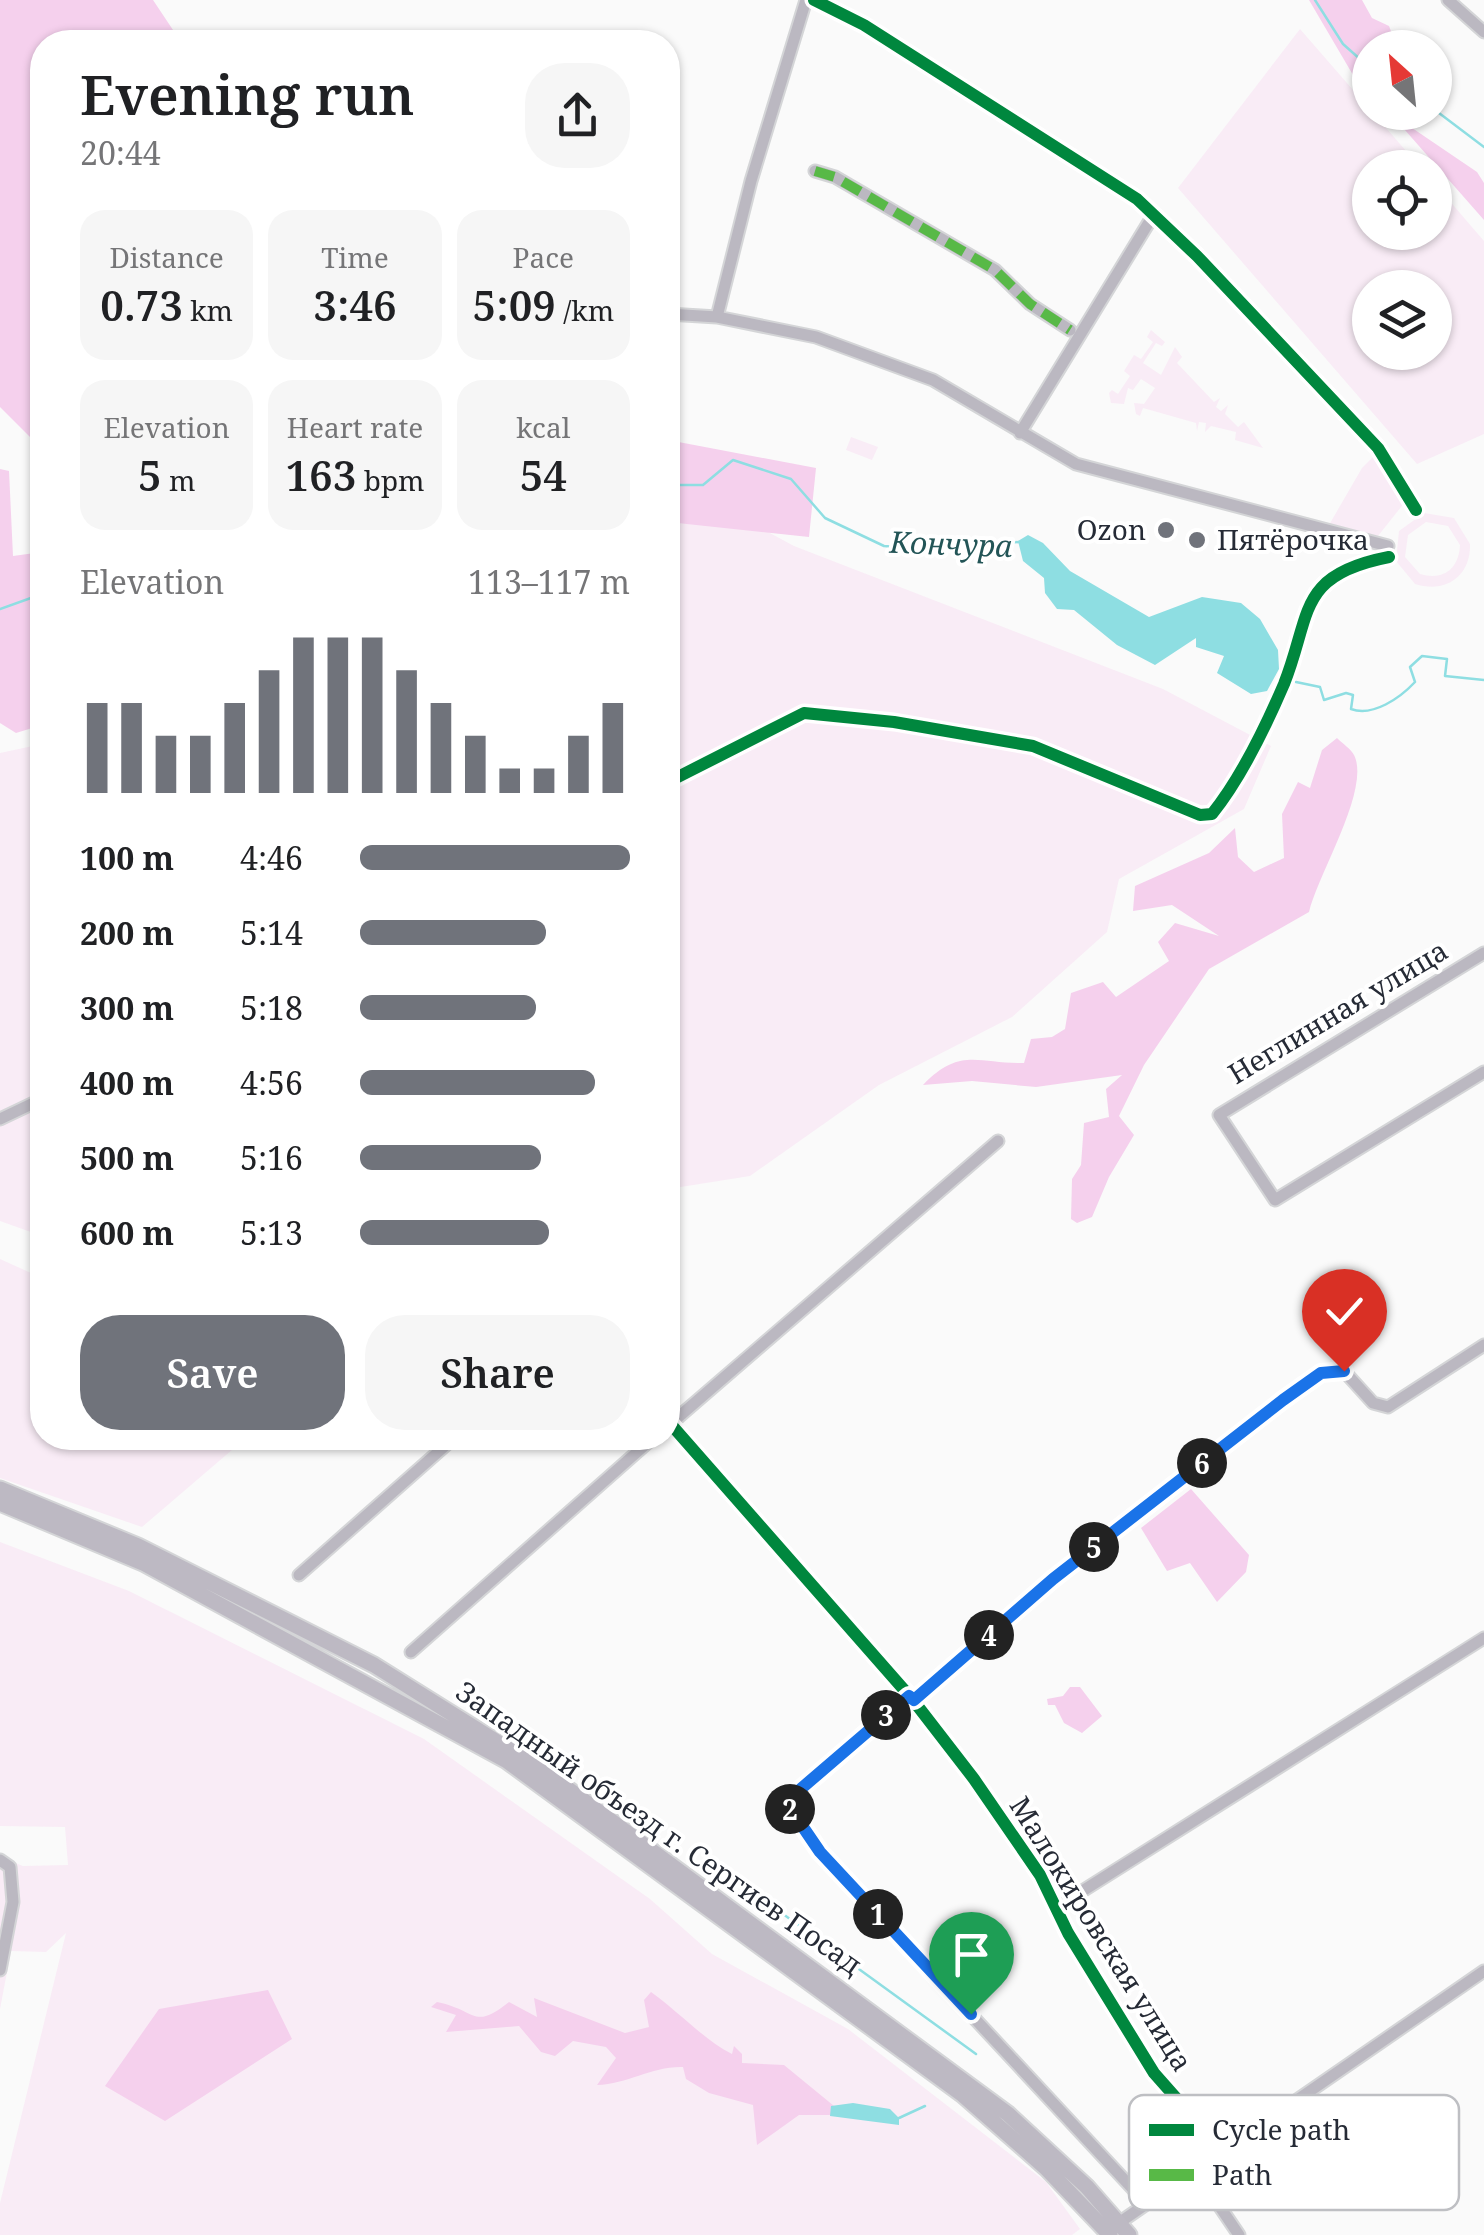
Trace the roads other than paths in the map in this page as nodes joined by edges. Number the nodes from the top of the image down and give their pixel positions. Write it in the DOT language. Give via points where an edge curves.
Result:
graph roads {
  1 [pos="806,0"];
  2 [pos="814,0"];
  3 [pos="1448,0"];
  4 [pos="1484,32"];
  5 [pos="815,171"];
  6 [pos="1154,214"];
  7 [pos="680,315"];
  8 [pos="717,317"];
  9 [pos="1070,330"];
  10 [pos="1020,433"];
  11 [pos="1416,510"];
  12 [pos="680,776"];
  13 [pos="1484,953"];
  14 [pos="1484,1072"];
  15 [pos="30,1105"];
  16 [pos="0,1119"];
  17 [pos="998,1141"];
  18 [pos="1484,1345"];
  19 [pos="680,1414"];
  20 [pos="680,1438"];
  21 [pos="440,1450"];
  22 [pos="639,1450"];
  23 [pos="0,1489"];
  24 [pos="0,1503"];
  25 [pos="299,1575"];
  26 [pos="1484,1638"];
  27 [pos="411,1652"];
  28 [pos="911,1698"];
  29 [pos="0,1860"];
  30 [pos="1057,1908"];
  31 [pos="0,1970"];
  32 [pos="1484,1972"];
  33 [pos="1173,2095"];
  34 [pos="1305,2095"];
  35 [pos="1129,2185"];
  36 [pos="1135,2210"];
  37 [pos="1222,2210"];
  38 [pos="1113,2232"];
  39 [pos="1239,2235"];
  1 -- 8 [label="street"];
  2 -- 6 [label="street" via="864,25"];
  3 -- 4 [label="street"];
  5 -- 9 [label="street" via="835,176 994,270"];
  6 -- 10 [label="street"];
  6 -- 11 [label="street" via="1378,448"];
  7 -- 8 [label="street"];
  8 -- 10 [label="street" via="816,337 897,365"];
  10 -- 12 [label="street" via="1057,457 1112,476 1388,552 1320,587 1301,620 1281,690 1212,814 1032,746 804,713"];
  13 -- 14 [label="street, Неглинная улица" via="1219,1115 1275,1200"];
  15 -- 16 [label="street"];
  17 -- 19 [label="street"];
  18 -- 28 [label="street" via="1388,1407 1373,1403 1344,1371 1321,1373 1053,1579"];
  20 -- 28 [label="street, Малокировская улица"];
  21 -- 25 [label="street"];
  22 -- 27 [label="street"];
  23 -- 38 [label="main road, Западный объезд г. Сергиев Посад" via="138,1546 374,1665 546,1772 1008,2114"];
  24 -- 38 [label="main road, Западный объезд г. Сергиев Посад" via="143,1563 507,1761 962,2095"];
  26 -- 30 [label="street, Малокировская улица"];
  28 -- 30 [label="street, Малокировская улица" via="974,1779"];
  28 -- 35 [label="street" via="796,1793 790,1808 820,1852"];
  29 -- 31 [label="street" via="10,1868 13,1902"];
  30 -- 33 [label="street, Малокировская улица"];
  32 -- 34 [label="street"];
  36 -- 38 [label="street"];
  37 -- 39 [label="street"];
}
